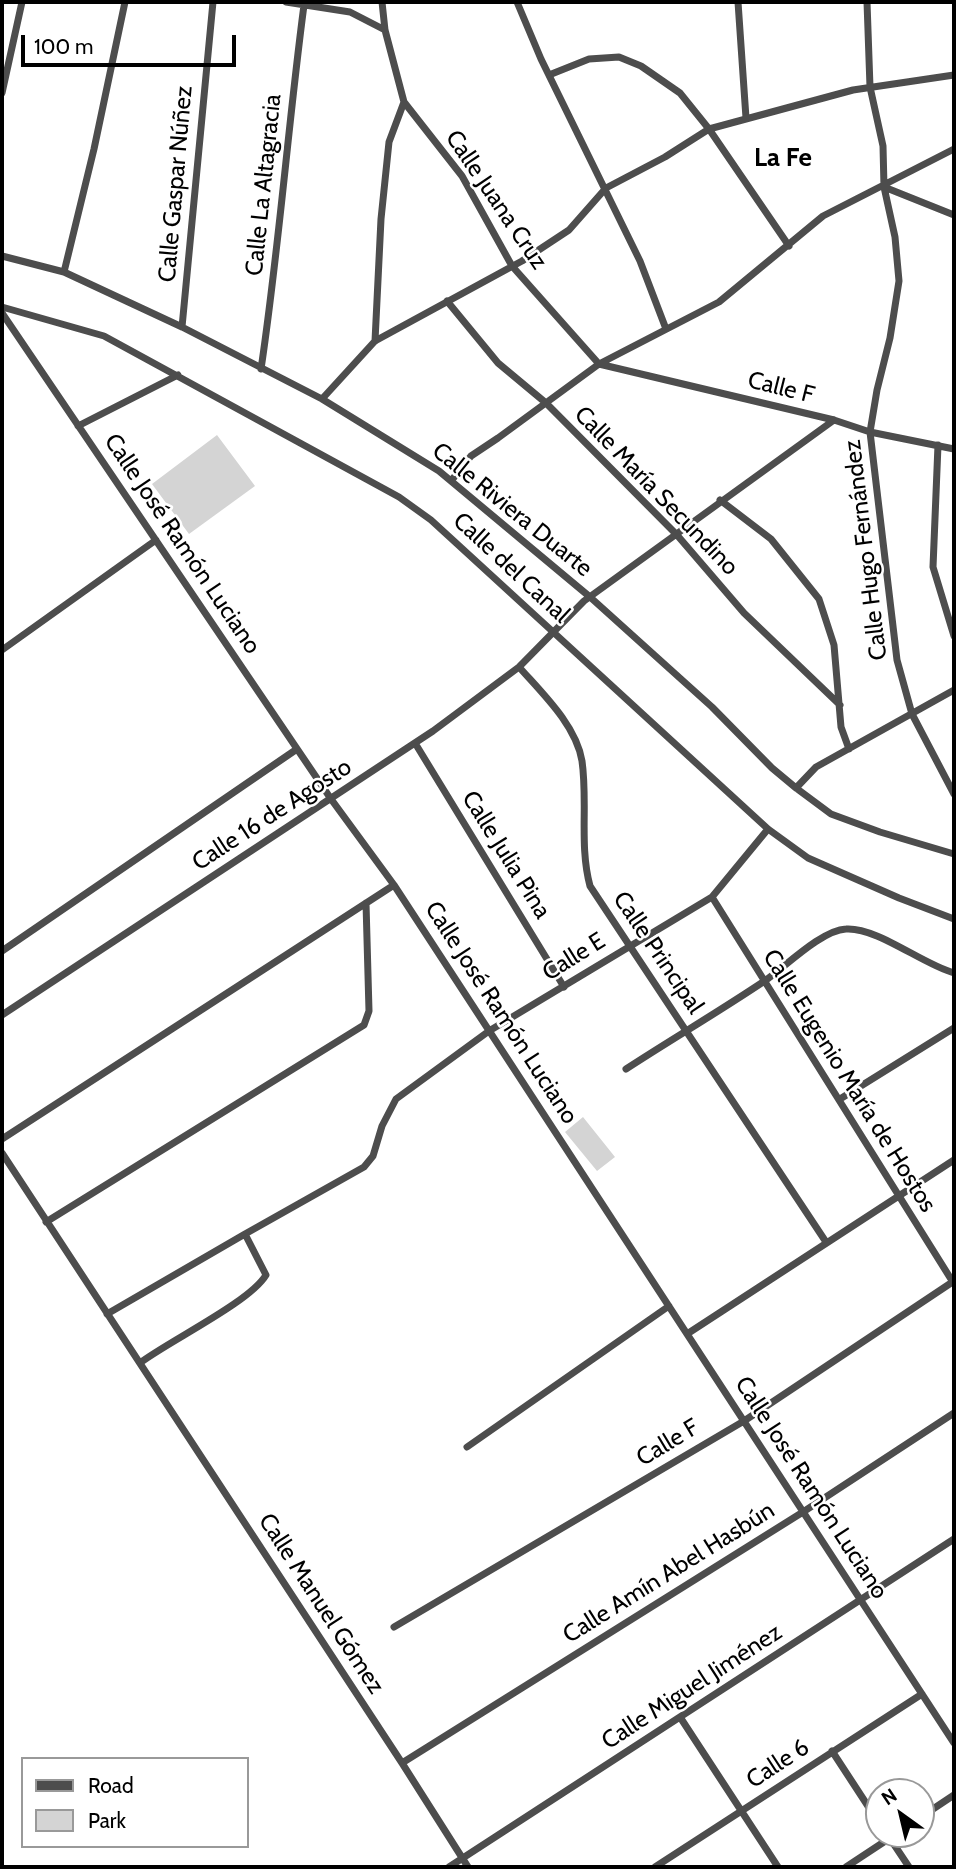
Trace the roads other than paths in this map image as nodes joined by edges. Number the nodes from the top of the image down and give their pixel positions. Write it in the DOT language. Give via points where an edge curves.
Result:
graph roads {
  1 [pos="22,2"];
  2 [pos="125,2"];
  3 [pos="213,2"];
  4 [pos="286,2"];
  5 [pos="382,2"];
  6 [pos="517,2"];
  7 [pos="738,2"];
  8 [pos="867,2"];
  9 [pos="304,5"];
  10 [pos="384,30"];
  11 [pos="549,75"];
  12 [pos="954,75"];
  13 [pos="870,87"];
  14 [pos="2,93"];
  15 [pos="404,102"];
  16 [pos="746,118"];
  17 [pos="709,128"];
  18 [pos="954,149"];
  19 [pos="884,187"];
  20 [pos="606,188"];
  21 [pos="954,215"];
  22 [pos="789,246"];
  23 [pos="2,256"];
  24 [pos="512,266"];
  25 [pos="64,272"];
  26 [pos="447,301"];
  27 [pos="2,307"];
  28 [pos="2,313"];
  29 [pos="182,327"];
  30 [pos="666,329"];
  31 [pos="375,341"];
  32 [pos="599,364"];
  33 [pos="261,369"];
  34 [pos="178,375"];
  35 [pos="323,399"];
  36 [pos="546,403"];
  37 [pos="834,420"];
  38 [pos="78,426"];
  39 [pos="870,432"];
  40 [pos="938,445"];
  41 [pos="954,449"];
  42 [pos="451,481"];
  43 [pos="720,500"];
  44 [pos="677,534"];
  45 [pos="156,541"];
  46 [pos="587,599"];
  47 [pos="555,631"];
  48 [pos="954,636"];
  49 [pos="2,650"];
  50 [pos="519,667"];
  51 [pos="954,690"];
  52 [pos="839,705"];
  53 [pos="912,714"];
  54 [pos="415,743"];
  55 [pos="297,749"];
  56 [pos="849,749"];
  57 [pos="796,789"];
  58 [pos="954,794"];
  59 [pos="331,799"];
  60 [pos="768,829"];
  61 [pos="954,854"];
  62 [pos="394,885"];
  63 [pos="712,897"];
  64 [pos="366,903"];
  65 [pos="954,919"];
  66 [pos="628,945"];
  67 [pos="2,951"];
  68 [pos="954,973"];
  69 [pos="765,980"];
  70 [pos="564,986"];
  71 [pos="2,1015"];
  72 [pos="954,1028"];
  73 [pos="687,1029"];
  74 [pos="489,1031"];
  75 [pos="626,1069"];
  76 [pos="840,1099"];
  77 [pos="2,1139"];
  78 [pos="2,1153"];
  79 [pos="954,1160"];
  80 [pos="898,1196"];
  81 [pos="46,1222"];
  82 [pos="245,1234"];
  83 [pos="826,1242"];
  84 [pos="954,1283"];
  85 [pos="669,1306"];
  86 [pos="107,1314"];
  87 [pos="687,1334"];
  88 [pos="140,1363"];
  89 [pos="954,1413"];
  90 [pos="744,1421"];
  91 [pos="467,1447"];
  92 [pos="803,1512"];
  93 [pos="954,1539"];
  94 [pos="861,1601"];
  95 [pos="394,1627"];
  96 [pos="922,1694"];
  97 [pos="681,1717"];
  98 [pos="954,1741"];
  99 [pos="832,1751"];
  100 [pos="402,1763"];
  101 [pos="954,1795"];
  102 [pos="865,1802"];
  103 [pos="935,1808"];
  104 [pos="741,1811"];
  105 [pos="873,1848"];
  106 [pos="898,1848"];
  107 [pos="462,1859"];
  108 [pos="449,1867"];
  109 [pos="468,1867"];
  110 [pos="655,1867"];
  111 [pos="778,1867"];
  112 [pos="846,1867"];
  113 [pos="909,1867"];
  1 -- 14 [label="street"];
  2 -- 25 [label="street"];
  3 -- 29 [label="street, Calle Gaspar Núñez"];
  4 -- 9 [label="street"];
  5 -- 10 [label="street, Calle Juana Cruz"];
  6 -- 11 [label="street"];
  7 -- 16 [label="street"];
  8 -- 13 [label="street, Calle Hugo Fernández"];
  9 -- 10 [label="street" via="350,12"];
  9 -- 33 [label="street, Calle La Altagracia"];
  10 -- 15 [label="street, Calle Juana Cruz"];
  11 -- 17 [label="street" via="589,59 619,57 641,65 680,93"];
  11 -- 20 [label="street"];
  12 -- 13 [label="street"];
  13 -- 16 [label="street"];
  13 -- 19 [label="street, Calle Hugo Fernández" via="883,146"];
  15 -- 24 [label="street, Calle Juana Cruz" via="462,176"];
  15 -- 31 [label="street" via="388,142"];
  16 -- 17 [label="street"];
  17 -- 20 [label="street"];
  17 -- 22 [label="street"];
  18 -- 19 [label="street"];
  19 -- 21 [label="street"];
  19 -- 22 [label="street" via="822,216"];
  19 -- 39 [label="street, Calle Hugo Fernández" via="899,281"];
  20 -- 24 [label="street" via="569,230"];
  20 -- 30 [label="street"];
  22 -- 30 [label="street" via="719,302"];
  23 -- 25 [label="street, Calle Riviera Duarte"];
  24 -- 26 [label="street"];
  24 -- 32 [label="street, Calle Juana Cruz"];
  25 -- 29 [label="street, Calle Riviera Duarte"];
  26 -- 31 [label="street"];
  26 -- 36 [label="street, Calle María Secundino" via="498,363"];
  27 -- 34 [label="street, Calle del Canal" via="104,336"];
  28 -- 38 [label="street, Calle José Ramón Luciano"];
  29 -- 33 [label="street, Calle Riviera Duarte"];
  30 -- 32 [label="street"];
  31 -- 35 [label="street"];
  32 -- 36 [label="street"];
  32 -- 37 [label="street, Calle F"];
  33 -- 35 [label="street, Calle Riviera Duarte"];
  34 -- 38 [label="street"];
  34 -- 47 [label="street, Calle del Canal" via="415,508"];
  35 -- 42 [label="street, Calle Riviera Duarte"];
  36 -- 42 [label="street" via="471,456"];
  36 -- 44 [label="street, Calle María Secundino"];
  37 -- 39 [label="street, Calle F"];
  37 -- 43 [label="street, Calle 16 de Agosto"];
  38 -- 45 [label="street, Calle José Ramón Luciano"];
  39 -- 40 [label="street, Calle F"];
  39 -- 53 [label="street, Calle Hugo Fernández" via="897,660"];
  40 -- 41 [label="street, Calle F"];
  40 -- 48 [label="street" via="933,567"];
  42 -- 46 [label="street, Calle Riviera Duarte"];
  43 -- 44 [label="street, Calle 16 de Agosto"];
  43 -- 52 [label="street" via="771,539 819,599 834,645"];
  44 -- 46 [label="street, Calle 16 de Agosto"];
  44 -- 52 [label="street, Calle María Secundino" via="744,613"];
  45 -- 49 [label="street"];
  45 -- 55 [label="street, Calle José Ramón Luciano"];
  46 -- 47 [label="street, Calle 16 de Agosto"];
  46 -- 57 [label="street, Calle Riviera Duarte" via="712,707"];
  47 -- 50 [label="street, Calle 16 de Agosto"];
  47 -- 60 [label="street, Calle del Canal"];
  50 -- 54 [label="street, Calle 16 de Agosto"];
  50 -- 66 [label="street, Calle Principal" via="551,703 582,759 584,863 590,886"];
  51 -- 53 [label="street"];
  52 -- 56 [label="street"];
  53 -- 56 [label="street"];
  53 -- 58 [label="street, Calle Hugo Fernández"];
  54 -- 59 [label="street, Calle 16 de Agosto"];
  54 -- 70 [label="street, Calle Julia Pina"];
  55 -- 59 [label="street, Calle José Ramón Luciano"];
  55 -- 67 [label="street"];
  56 -- 57 [label="street" via="816,767"];
  57 -- 61 [label="street, Calle Riviera Duarte" via="831,814"];
  59 -- 62 [label="street, Calle José Ramón Luciano"];
  59 -- 71 [label="street, Calle 16 de Agosto"];
  60 -- 63 [label="street, Calle E"];
  60 -- 65 [label="street, Calle del Canal" via="808,858"];
  62 -- 64 [label="street"];
  62 -- 74 [label="street, Calle José Ramón Luciano"];
  63 -- 66 [label="street, Calle E"];
  63 -- 69 [label="street, Calle Eugenio María de Hostos"];
  64 -- 77 [label="street"];
  64 -- 81 [label="street" via="369,1012 364,1024"];
  66 -- 70 [label="street, Calle E"];
  66 -- 73 [label="street, Calle Principal"];
  68 -- 69 [label="street" via="868,932 846,929 829,934"];
  69 -- 73 [label="street"];
  69 -- 76 [label="street, Calle Eugenio María de Hostos"];
  70 -- 74 [label="street, Calle E"];
  72 -- 76 [label="street"];
  73 -- 75 [label="street"];
  73 -- 83 [label="street, Calle Principal"];
  74 -- 82 [label="street, Calle E" via="396,1099 364,1167"];
  74 -- 85 [label="street, Calle José Ramón Luciano"];
  76 -- 80 [label="street, Calle Eugenio María de Hostos"];
  78 -- 81 [label="street, Calle Manuel Gómez"];
  79 -- 80 [label="street"];
  80 -- 83 [label="street"];
  80 -- 84 [label="street, Calle Eugenio María de Hostos"];
  81 -- 86 [label="street, Calle Manuel Gómez"];
  82 -- 86 [label="street, Calle E"];
  82 -- 88 [label="street" via="265,1275 261,1283"];
  83 -- 87 [label="street"];
  84 -- 90 [label="street, Calle F"];
  85 -- 87 [label="street, Calle José Ramón Luciano"];
  85 -- 91 [label="street"];
  86 -- 88 [label="street, Calle Manuel Gómez"];
  87 -- 90 [label="street, Calle José Ramón Luciano"];
  88 -- 100 [label="street, Calle Manuel Gómez"];
  89 -- 92 [label="street, Calle Amín Abel Hasbún"];
  90 -- 92 [label="street, Calle José Ramón Luciano"];
  90 -- 95 [label="street, Calle F"];
  92 -- 94 [label="street, Calle José Ramón Luciano"];
  92 -- 100 [label="street, Calle Amín Abel Hasbún"];
  93 -- 94 [label="street, Calle Miguel Jiménez"];
  94 -- 96 [label="street, Calle José Ramón Luciano"];
  94 -- 97 [label="street, Calle Miguel Jiménez"];
  96 -- 98 [label="street, Calle José Ramón Luciano"];
  96 -- 99 [label="street, Calle 6"];
  97 -- 104 [label="street"];
  97 -- 107 [label="street, Calle Miguel Jiménez"];
  99 -- 102 [label="street"];
  99 -- 104 [label="street, Calle 6"];
  100 -- 107 [label="street, Calle Manuel Gómez"];
  101 -- 103 [label="street"];
  104 -- 110 [label="street, Calle 6"];
  104 -- 111 [label="street"];
  105 -- 112 [label="street"];
  106 -- 113 [label="street"];
  107 -- 108 [label="street, Calle Miguel Jiménez"];
  107 -- 109 [label="street, Calle Manuel Gómez"];
}
